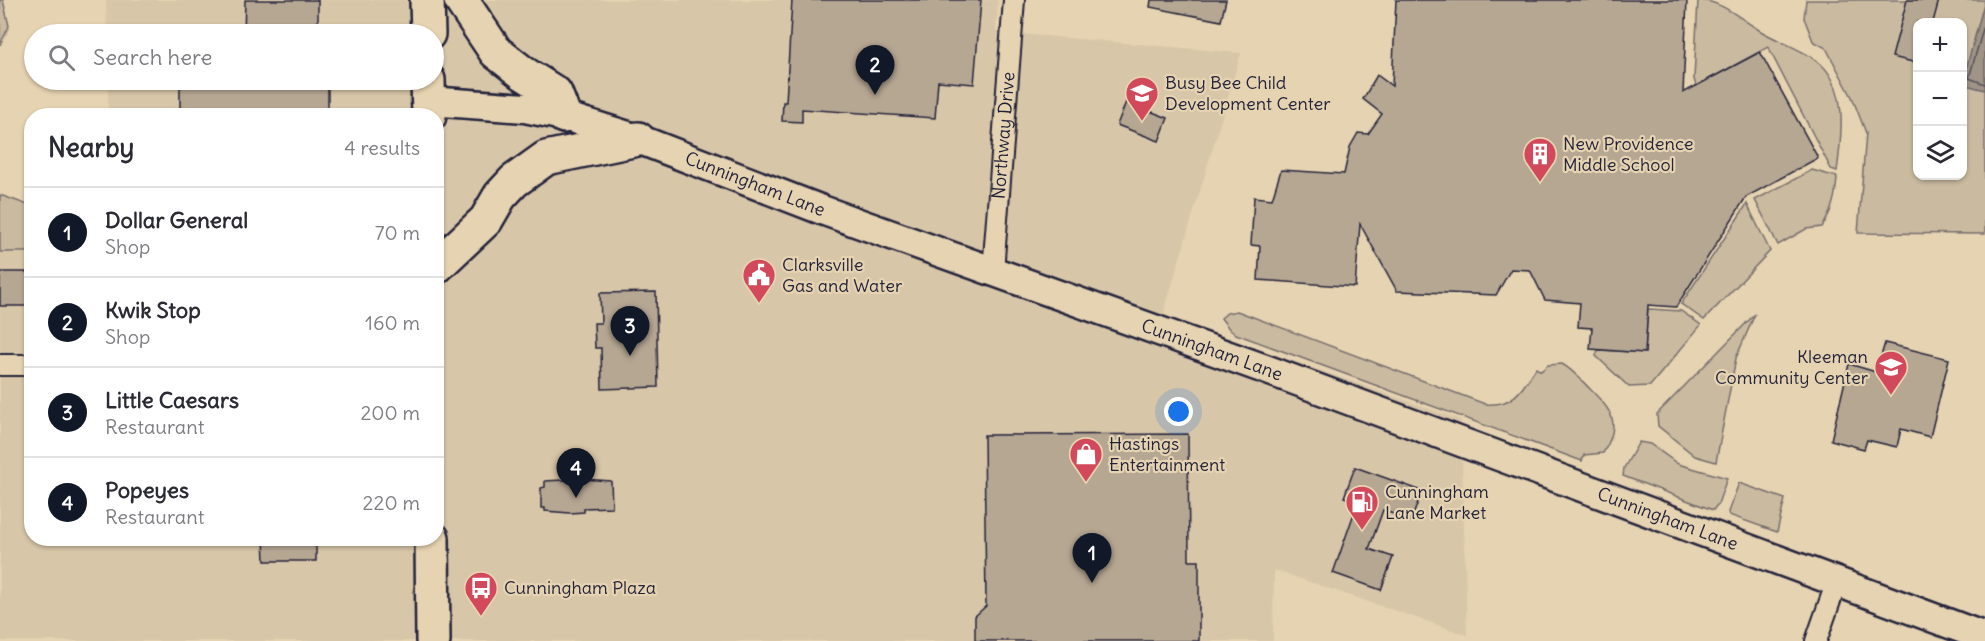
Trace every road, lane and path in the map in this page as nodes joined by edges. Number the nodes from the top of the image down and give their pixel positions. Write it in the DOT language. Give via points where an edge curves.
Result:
graph roads {
  1 [pos="427,0"];
  2 [pos="461,0"];
  3 [pos="1014,0"];
  4 [pos="428,24"];
  5 [pos="429,99"];
  6 [pos="564,116"];
  7 [pos="638,139"];
  8 [pos="444,259"];
  9 [pos="993,271"];
  10 [pos="0,365"];
  11 [pos="24,365"];
  12 [pos="432,546"];
  13 [pos="1837,581"];
  14 [pos="1985,637"];
  15 [pos="433,641"];
  16 [pos="1816,641"];
  1 -- 4 [label="highway"];
  2 -- 6 [label="highway" via="496,52 555,93"];
  3 -- 9 [label="street, Northway Drive"];
  5 -- 6 [label="street, Cunningham Lane"];
  6 -- 7 [label="street, Cunningham Lane"];
  7 -- 8 [label="highway" via="546,158 514,181 486,220"];
  7 -- 9 [label="street, Cunningham Lane" via="811,207"];
  9 -- 13 [label="street, Cunningham Lane"];
  10 -- 11 [label="street"];
  12 -- 15 [label="highway"];
  13 -- 14 [label="street, Cunningham Lane"];
  13 -- 16 [label="street"];
}
